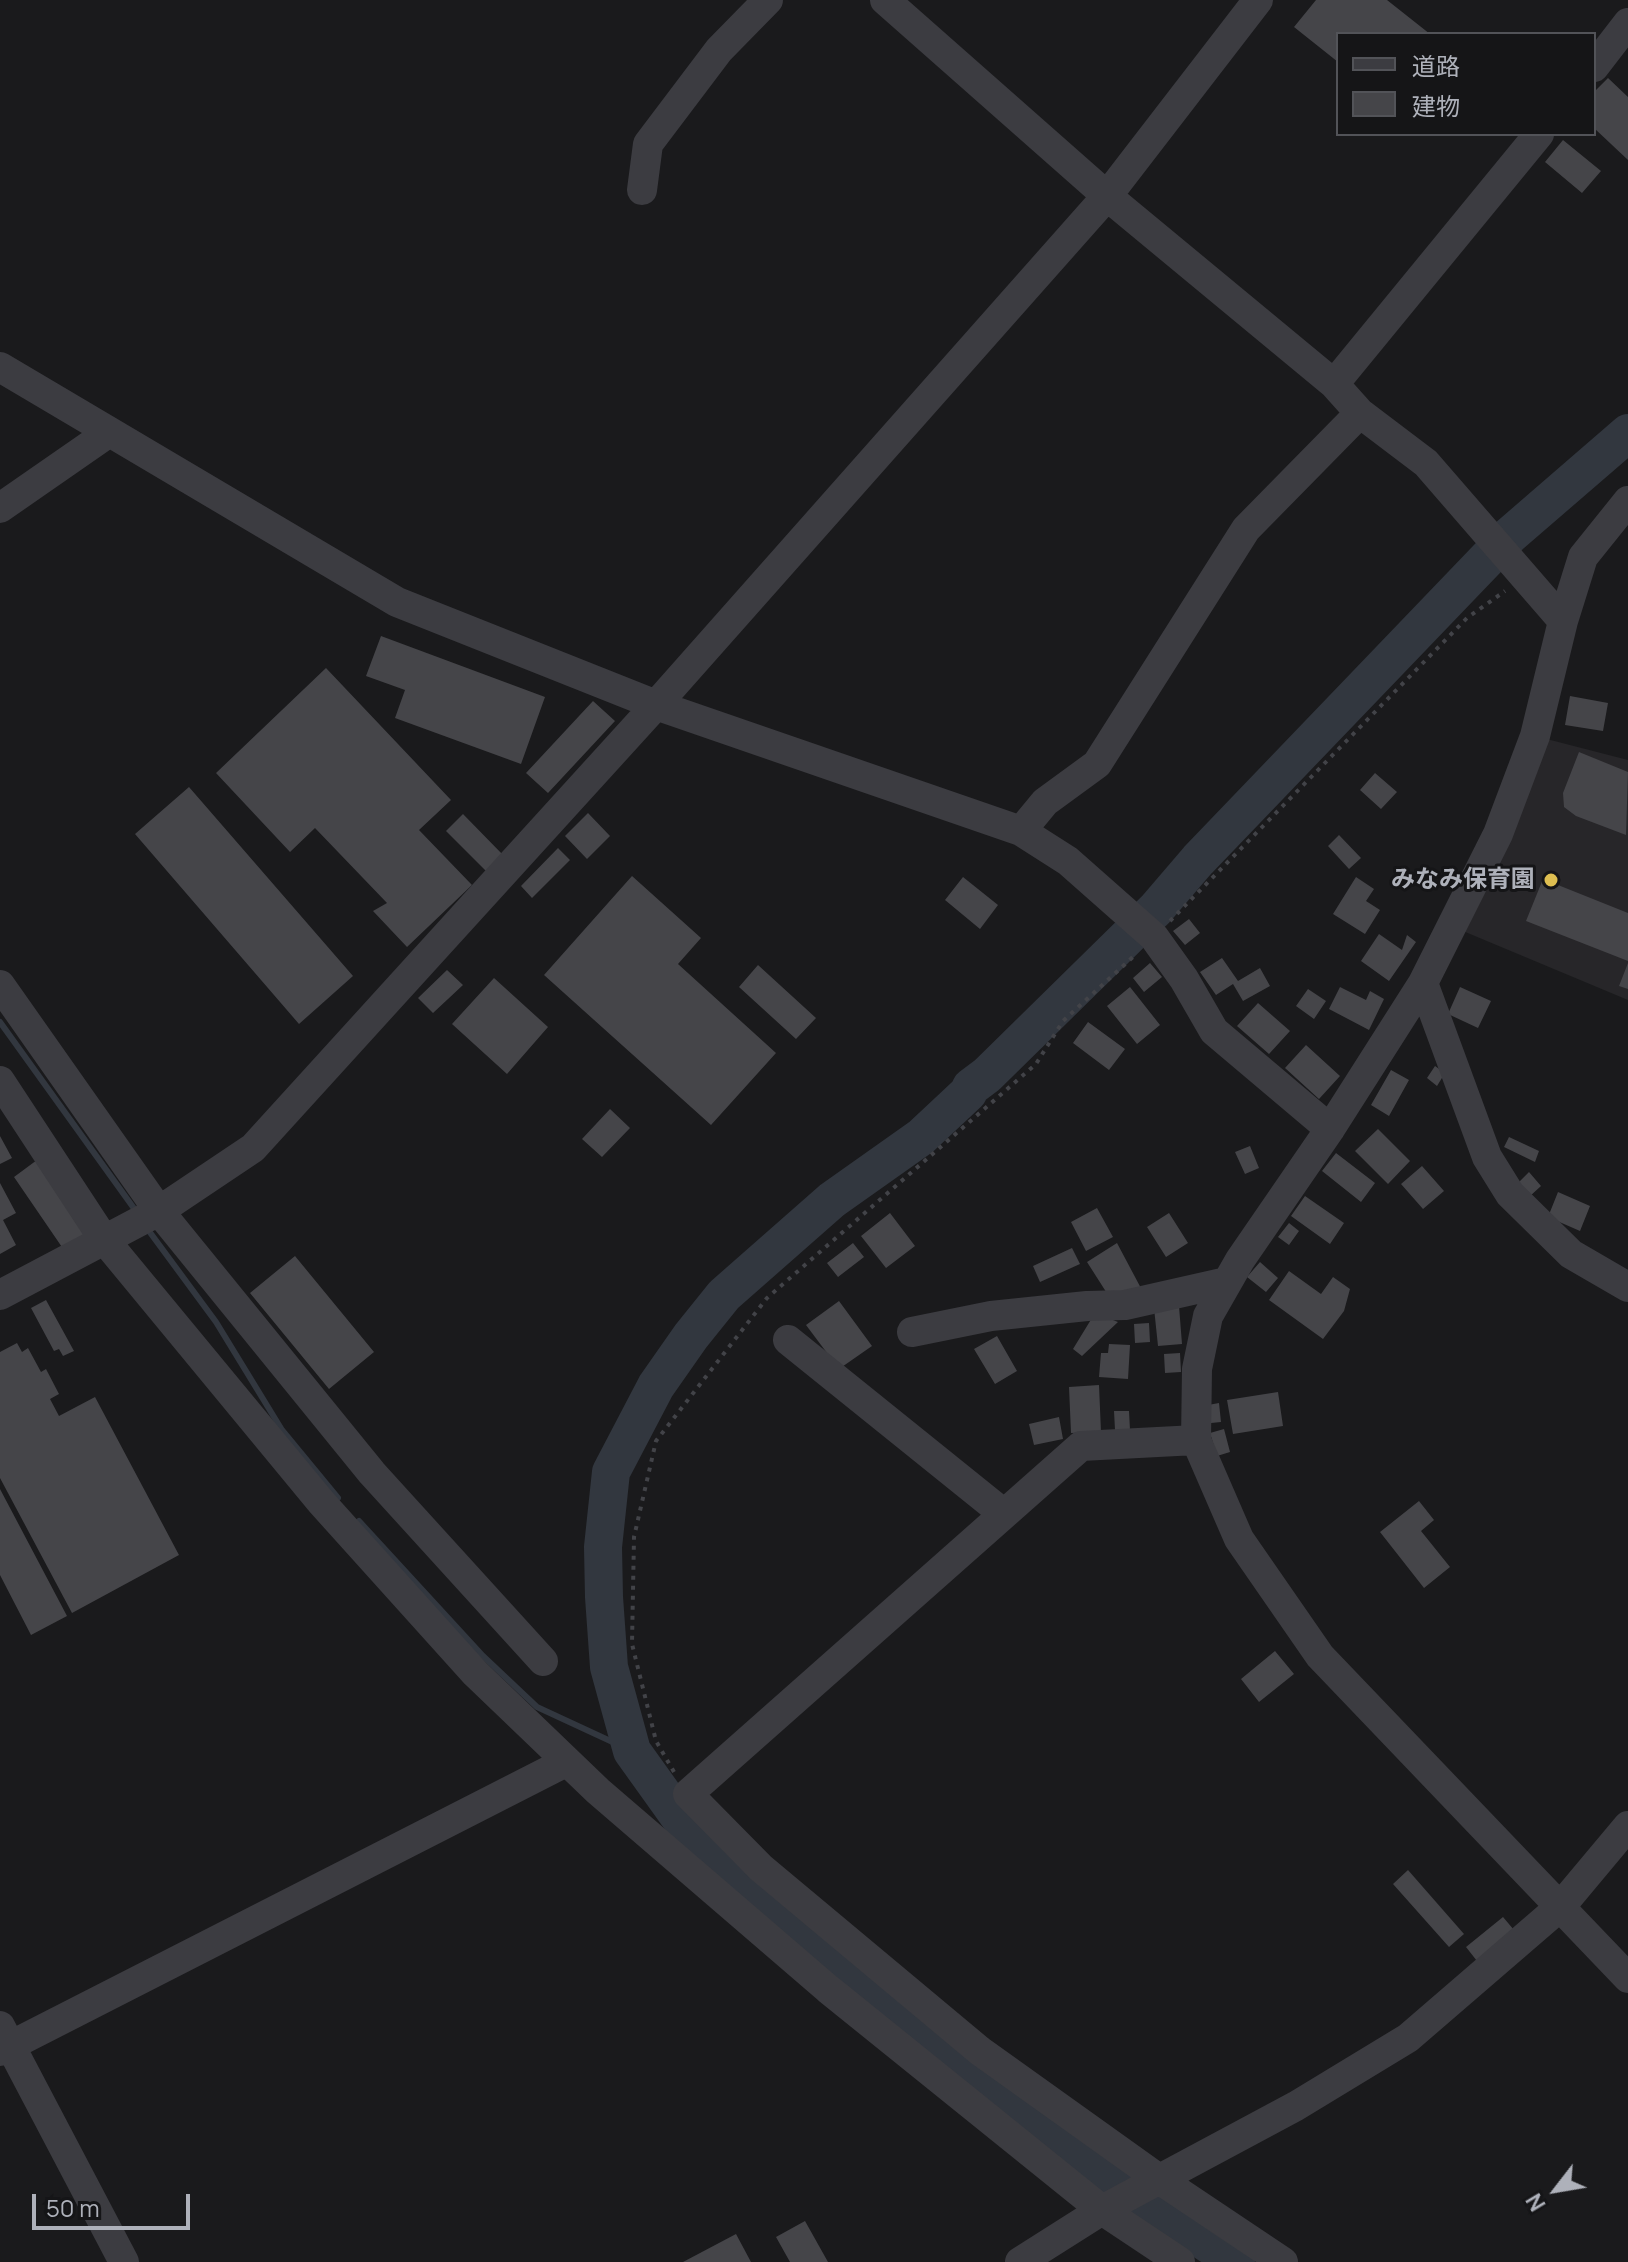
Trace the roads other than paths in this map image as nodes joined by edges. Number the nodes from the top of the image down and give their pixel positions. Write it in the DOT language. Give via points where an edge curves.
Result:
graph roads {
  1 [pos="768,0"];
  2 [pos="885,0"];
  3 [pos="1258,0"];
  4 [pos="1628,23"];
  5 [pos="1596,64"];
  6 [pos="1537,136"];
  7 [pos="642,190"];
  8 [pos="1107,196"];
  9 [pos="0,367"];
  10 [pos="1334,384"];
  11 [pos="1360,413"];
  12 [pos="108,433"];
  13 [pos="1628,501"];
  14 [pos="0,508"];
  15 [pos="1563,621"];
  16 [pos="656,705"];
  17 [pos="1021,831"];
  18 [pos="1423,983"];
  19 [pos="0,985"];
  20 [pos="0,1081"];
  21 [pos="1330,1129"];
  22 [pos="159,1211"];
  23 [pos="107,1237"];
  24 [pos="1227,1282"];
  25 [pos="1628,1287"];
  26 [pos="0,1295"];
  27 [pos="912,1332"];
  28 [pos="788,1340"];
  29 [pos="1196,1440"];
  30 [pos="1004,1514"];
  31 [pos="543,1661"];
  32 [pos="566,1762"];
  33 [pos="1628,1826"];
  34 [pos="1561,1906"];
  35 [pos="1628,1978"];
  36 [pos="4,2041"];
  37 [pos="1159,2179"];
  38 [pos="1102,2210"];
  39 [pos="124,2262"];
  40 [pos="1020,2262"];
  41 [pos="1180,2262"];
  42 [pos="1283,2262"];
  1 -- 7 [label="street" via="719,50 648,144"];
  2 -- 8 [label="street"];
  3 -- 8 [label="street"];
  4 -- 5 [label="street"];
  6 -- 10 [label="street"];
  8 -- 10 [label="street"];
  8 -- 16 [label="street"];
  9 -- 12 [label="street"];
  10 -- 11 [label="street"];
  11 -- 15 [label="street" via="1426,463"];
  11 -- 17 [label="street" via="1246,529 1097,764 1045,802"];
  12 -- 14 [label="street"];
  12 -- 16 [label="street" via="397,602"];
  13 -- 15 [label="street" via="1583,557"];
  15 -- 18 [label="street" via="1535,736 1498,834"];
  16 -- 17 [label="street"];
  16 -- 22 [label="street" via="253,1148"];
  17 -- 21 [label="street" via="1068,861 1154,937 1214,1031"];
  18 -- 21 [label="street"];
  18 -- 25 [label="street" via="1487,1157 1510,1194 1571,1254"];
  19 -- 22 [label="street"];
  20 -- 23 [label="street"];
  21 -- 24 [label="street"];
  22 -- 23 [label="street"];
  22 -- 31 [label="street" via="372,1473"];
  23 -- 26 [label="street"];
  23 -- 32 [label="street" via="321,1502 475,1673"];
  24 -- 27 [label="street" via="1125,1305 991,1316"];
  24 -- 29 [label="street" via="1208,1316 1197,1369"];
  28 -- 30 [label="street"];
  29 -- 30 [label="street" via="1081,1446"];
  29 -- 34 [label="street" via="1239,1539 1320,1656"];
  30 -- 37 [label="street" via="688,1794 761,1868 980,2051"];
  32 -- 36 [label="street"];
  32 -- 38 [label="street" via="828,1989"];
  33 -- 34 [label="street"];
  34 -- 35 [label="street"];
  34 -- 37 [label="street" via="1408,2038"];
  36 -- 39 [label="street"];
  37 -- 38 [label="street"];
  37 -- 42 [label="street"];
  38 -- 40 [label="street"];
  38 -- 41 [label="street"];
}
